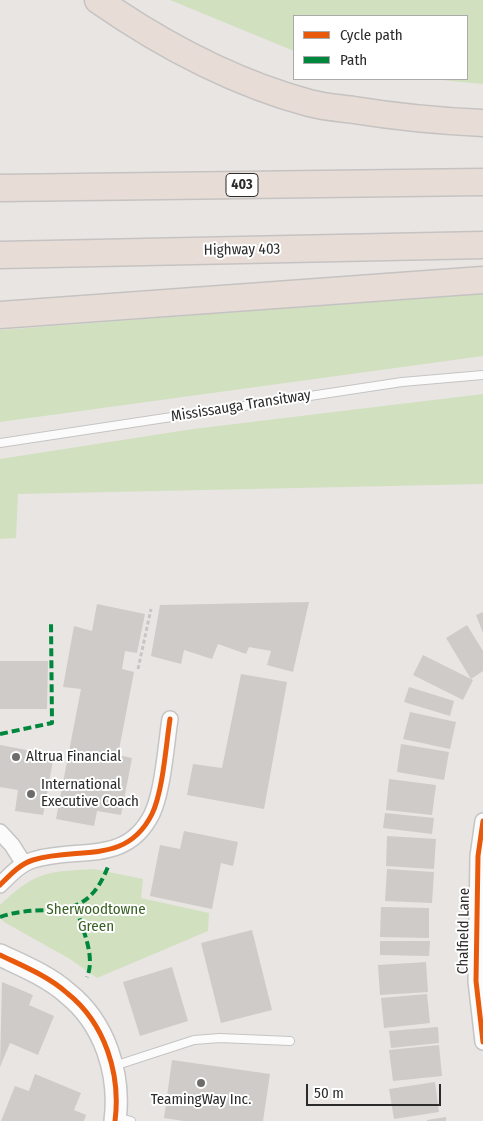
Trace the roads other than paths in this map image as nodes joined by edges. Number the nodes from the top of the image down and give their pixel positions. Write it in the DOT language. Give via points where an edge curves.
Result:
graph roads {
  1 [pos="98,0"];
  2 [pos="483,123"];
  3 [pos="483,182"];
  4 [pos="0,188"];
  5 [pos="483,245"];
  6 [pos="0,255"];
  7 [pos="483,280"];
  8 [pos="0,315"];
  9 [pos="483,375"];
  10 [pos="0,443"];
  11 [pos="170,719"];
  12 [pos="483,821"];
  13 [pos="0,832"];
  14 [pos="24,864"];
  15 [pos="0,885"];
  16 [pos="0,954"];
  17 [pos="290,1041"];
  18 [pos="483,1042"];
  19 [pos="112,1066"];
  20 [pos="121,1120"];
  1 -- 2 [label="highway" via="149,35 189,57 278,93 311,103 417,120"];
  3 -- 4 [label="highway, 403"];
  5 -- 6 [label="highway, Highway 403"];
  7 -- 8 [label="highway"];
  9 -- 10 [label="lane, Mississauga Transitway" via="402,382"];
  11 -- 14 [label="street" via="153,812 134,838 120,847 102,852 56,856"];
  12 -- 18 [label="street, Chalfield Lane" via="478,856 476,981"];
  13 -- 14 [label="street"];
  14 -- 15 [label="street"];
  16 -- 19 [label="street" via="67,992 98,1031"];
  17 -- 19 [label="lane" via="194,1040"];
  19 -- 20 [label="street"];
}
